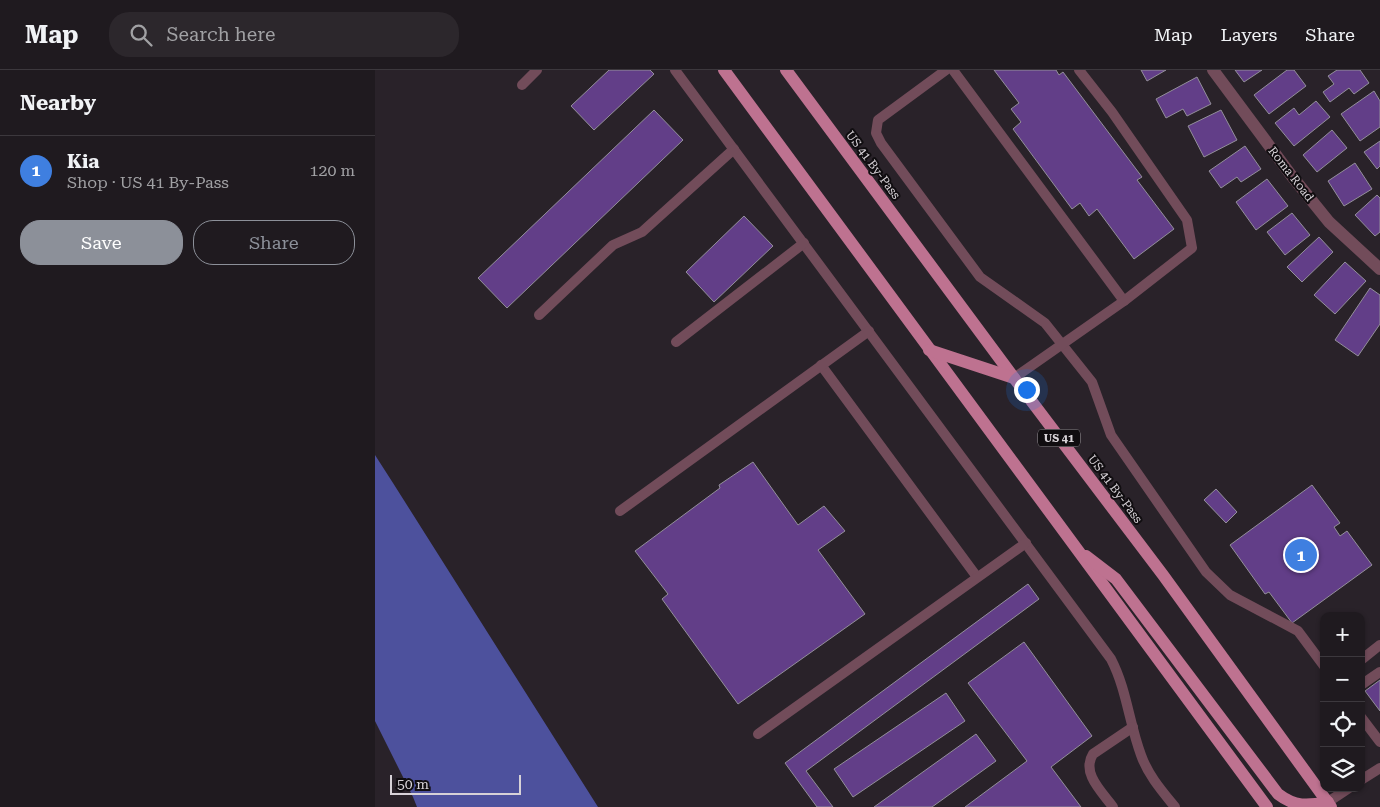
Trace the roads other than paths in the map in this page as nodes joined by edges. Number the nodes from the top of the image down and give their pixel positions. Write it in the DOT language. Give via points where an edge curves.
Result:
graph roads {
  1 [pos="537,70"];
  2 [pos="675,70"];
  3 [pos="724,70"];
  4 [pos="786,70"];
  5 [pos="946,70"];
  6 [pos="953,70"];
  7 [pos="1079,70"];
  8 [pos="1213,70"];
  9 [pos="522,85"];
  10 [pos="734,149"];
  11 [pos="804,244"];
  12 [pos="1380,269"];
  13 [pos="1124,301"];
  14 [pos="539,316"];
  15 [pos="869,331"];
  16 [pos="677,342"];
  17 [pos="1063,344"];
  18 [pos="929,350"];
  19 [pos="821,365"];
  20 [pos="1014,378"];
  21 [pos="620,511"];
  22 [pos="1025,543"];
  23 [pos="1076,549"];
  24 [pos="977,577"];
  25 [pos="1380,645"];
  26 [pos="1365,657"];
  27 [pos="1320,661"];
  28 [pos="1380,672"];
  29 [pos="1365,682"];
  30 [pos="1365,722"];
  31 [pos="1133,727"];
  32 [pos="758,734"];
  33 [pos="1380,742"];
  34 [pos="1380,768"];
  35 [pos="1365,777"];
  36 [pos="1344,792"];
  37 [pos="1327,805"];
  38 [pos="1113,807"];
  39 [pos="1175,807"];
  40 [pos="1267,807"];
  1 -- 9 [label="lane"];
  2 -- 10 [label="lane"];
  3 -- 18 [label="main road"];
  4 -- 20 [label="main road, US 41 By-Pass / US 41"];
  5 -- 17 [label="lane" via="878,120 876,133 980,277 1045,323"];
  6 -- 13 [label="lane"];
  7 -- 13 [label="lane" via="1187,220 1192,248"];
  8 -- 12 [label="street, Roma Road" via="1329,222"];
  10 -- 11 [label="lane"];
  10 -- 14 [label="lane" via="642,232 613,246"];
  11 -- 15 [label="lane"];
  11 -- 16 [label="lane"];
  13 -- 17 [label="lane"];
  15 -- 19 [label="lane"];
  15 -- 22 [label="lane"];
  17 -- 20 [label="lane"];
  17 -- 27 [label="lane" via="1091,382 1111,434 1206,572 1230,594 1298,631"];
  18 -- 20 [label="main road"];
  18 -- 23 [label="main road"];
  19 -- 21 [label="lane"];
  19 -- 24 [label="lane"];
  20 -- 37 [label="main road, US 41 By-Pass / US 41" via="1163,575"];
  22 -- 24 [label="lane"];
  22 -- 31 [label="lane" via="1111,659 1121,678"];
  23 -- 37 [label="main road" via="1117,578 1278,794 1287,802 1299,805"];
  23 -- 40 [label="main road"];
  24 -- 32 [label="lane"];
  25 -- 26 [label="lane"];
  28 -- 29 [label="lane"];
  30 -- 33 [label="lane"];
  31 -- 38 [label="lane" via="1089,760 1091,776"];
  31 -- 39 [label="lane" via="1141,756"];
  34 -- 35 [label="lane"];
  36 -- 37 [label="lane"];
}
